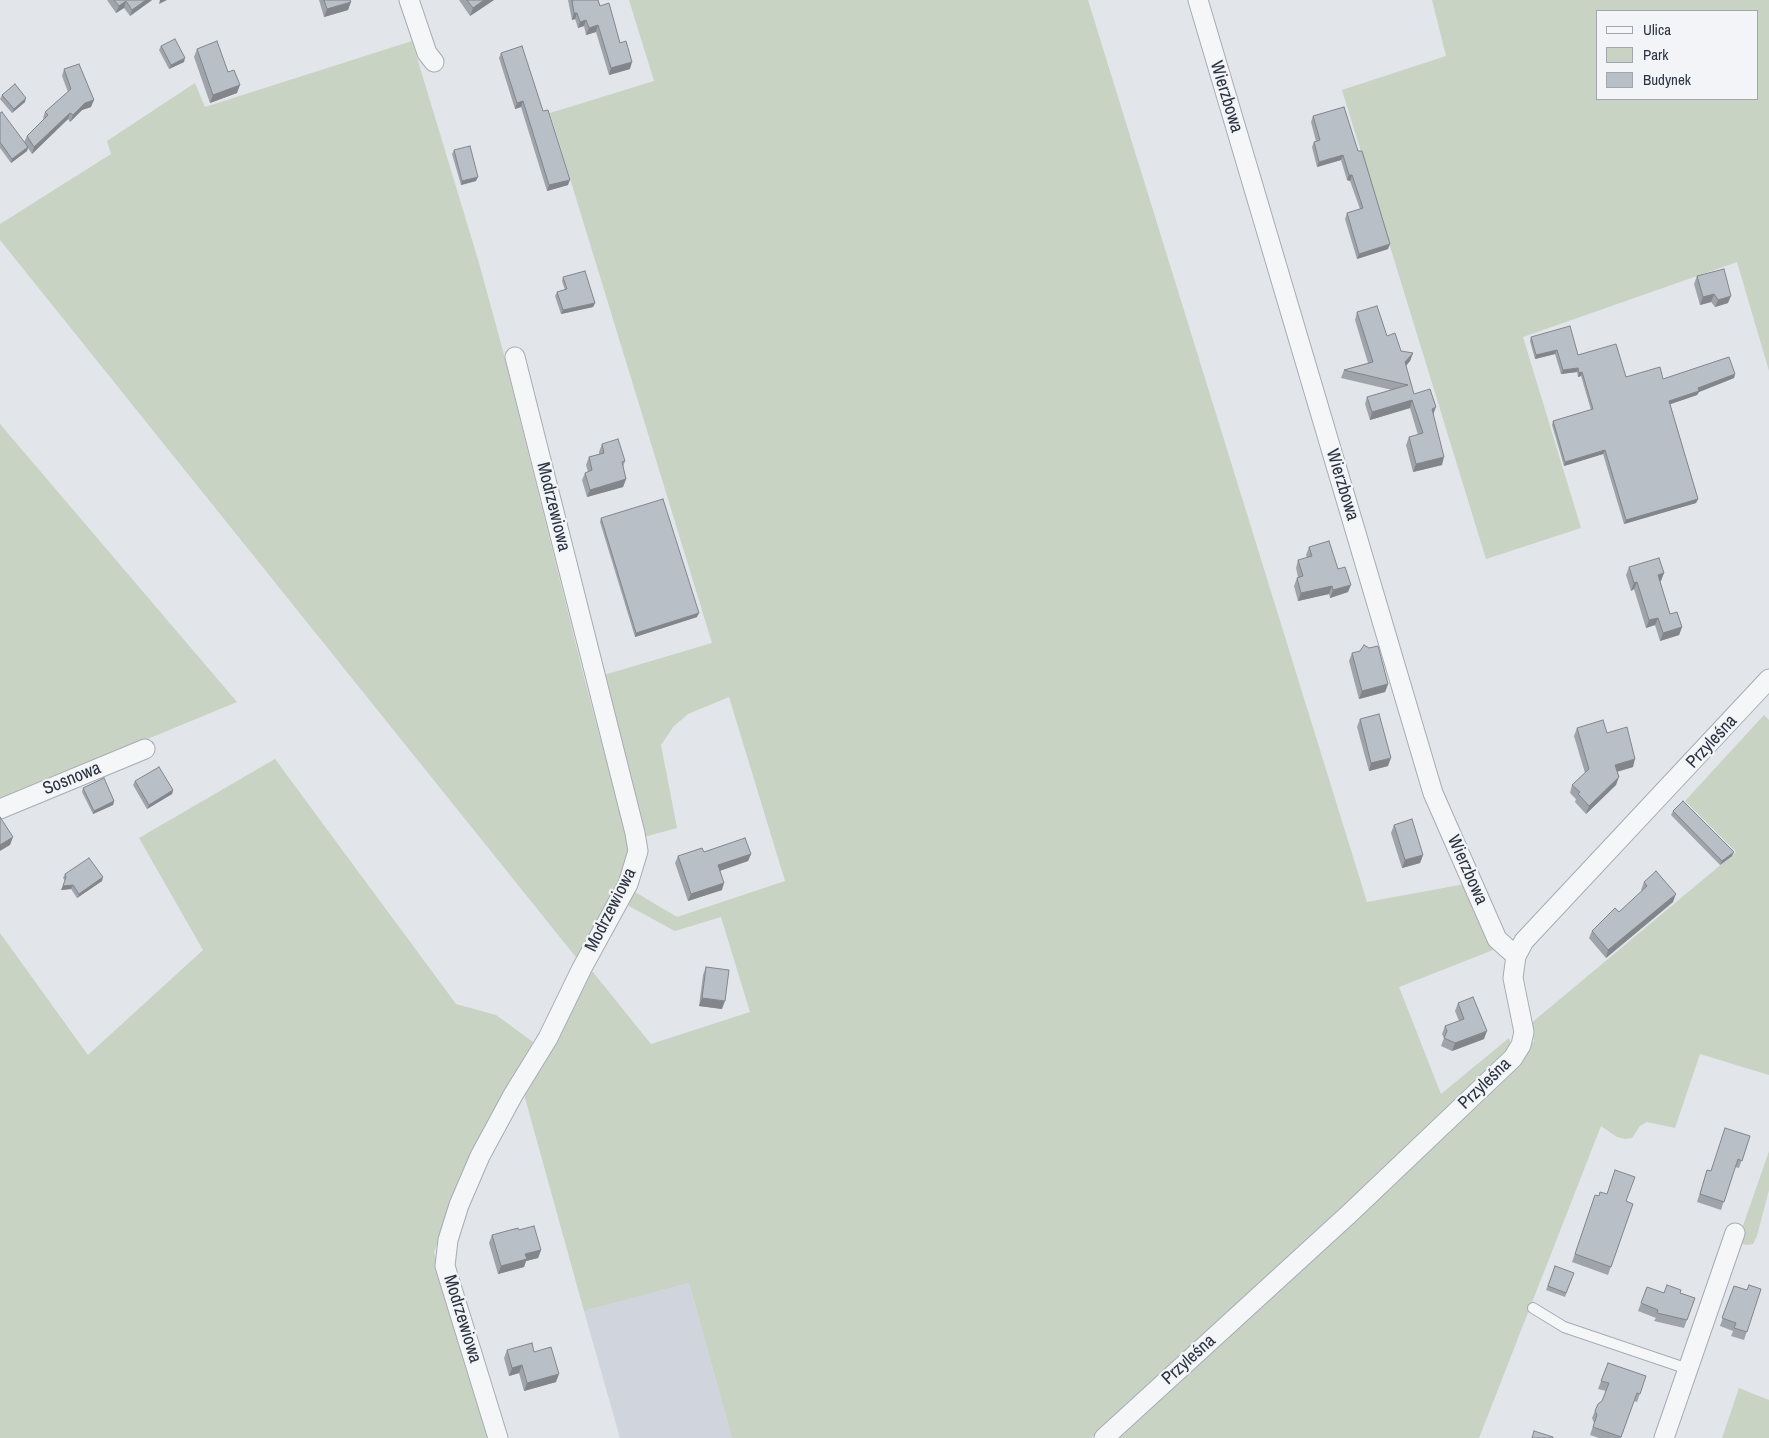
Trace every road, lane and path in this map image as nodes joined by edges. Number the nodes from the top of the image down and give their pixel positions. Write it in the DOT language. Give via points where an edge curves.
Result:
graph roads {
  1 [pos="409,0"];
  2 [pos="1198,0"];
  3 [pos="434,62"];
  4 [pos="515,357"];
  5 [pos="1769,679"];
  6 [pos="144,749"];
  7 [pos="0,809"];
  8 [pos="1516,956"];
  9 [pos="1735,1234"];
  10 [pos="1534,1308"];
  11 [pos="1688,1369"];
  12 [pos="498,1438"];
  13 [pos="1104,1438"];
  14 [pos="1664,1438"];
  1 -- 3 [label="street" via="427,54"];
  2 -- 8 [label="street, Wierzbowa" via="1433,793 1497,939"];
  4 -- 12 [label="street, Modrzewiowa" via="638,851 628,884 548,1038 480,1156 448,1240 445,1266"];
  5 -- 8 [label="street, Przyleśna" via="1524,941"];
  6 -- 7 [label="street, Sosnowa"];
  8 -- 13 [label="street, Przyleśna" via="1513,978 1524,1032 1513,1058"];
  9 -- 11 [label="street"];
  10 -- 11 [label="lane" via="1564,1327"];
  11 -- 14 [label="street"];
}
